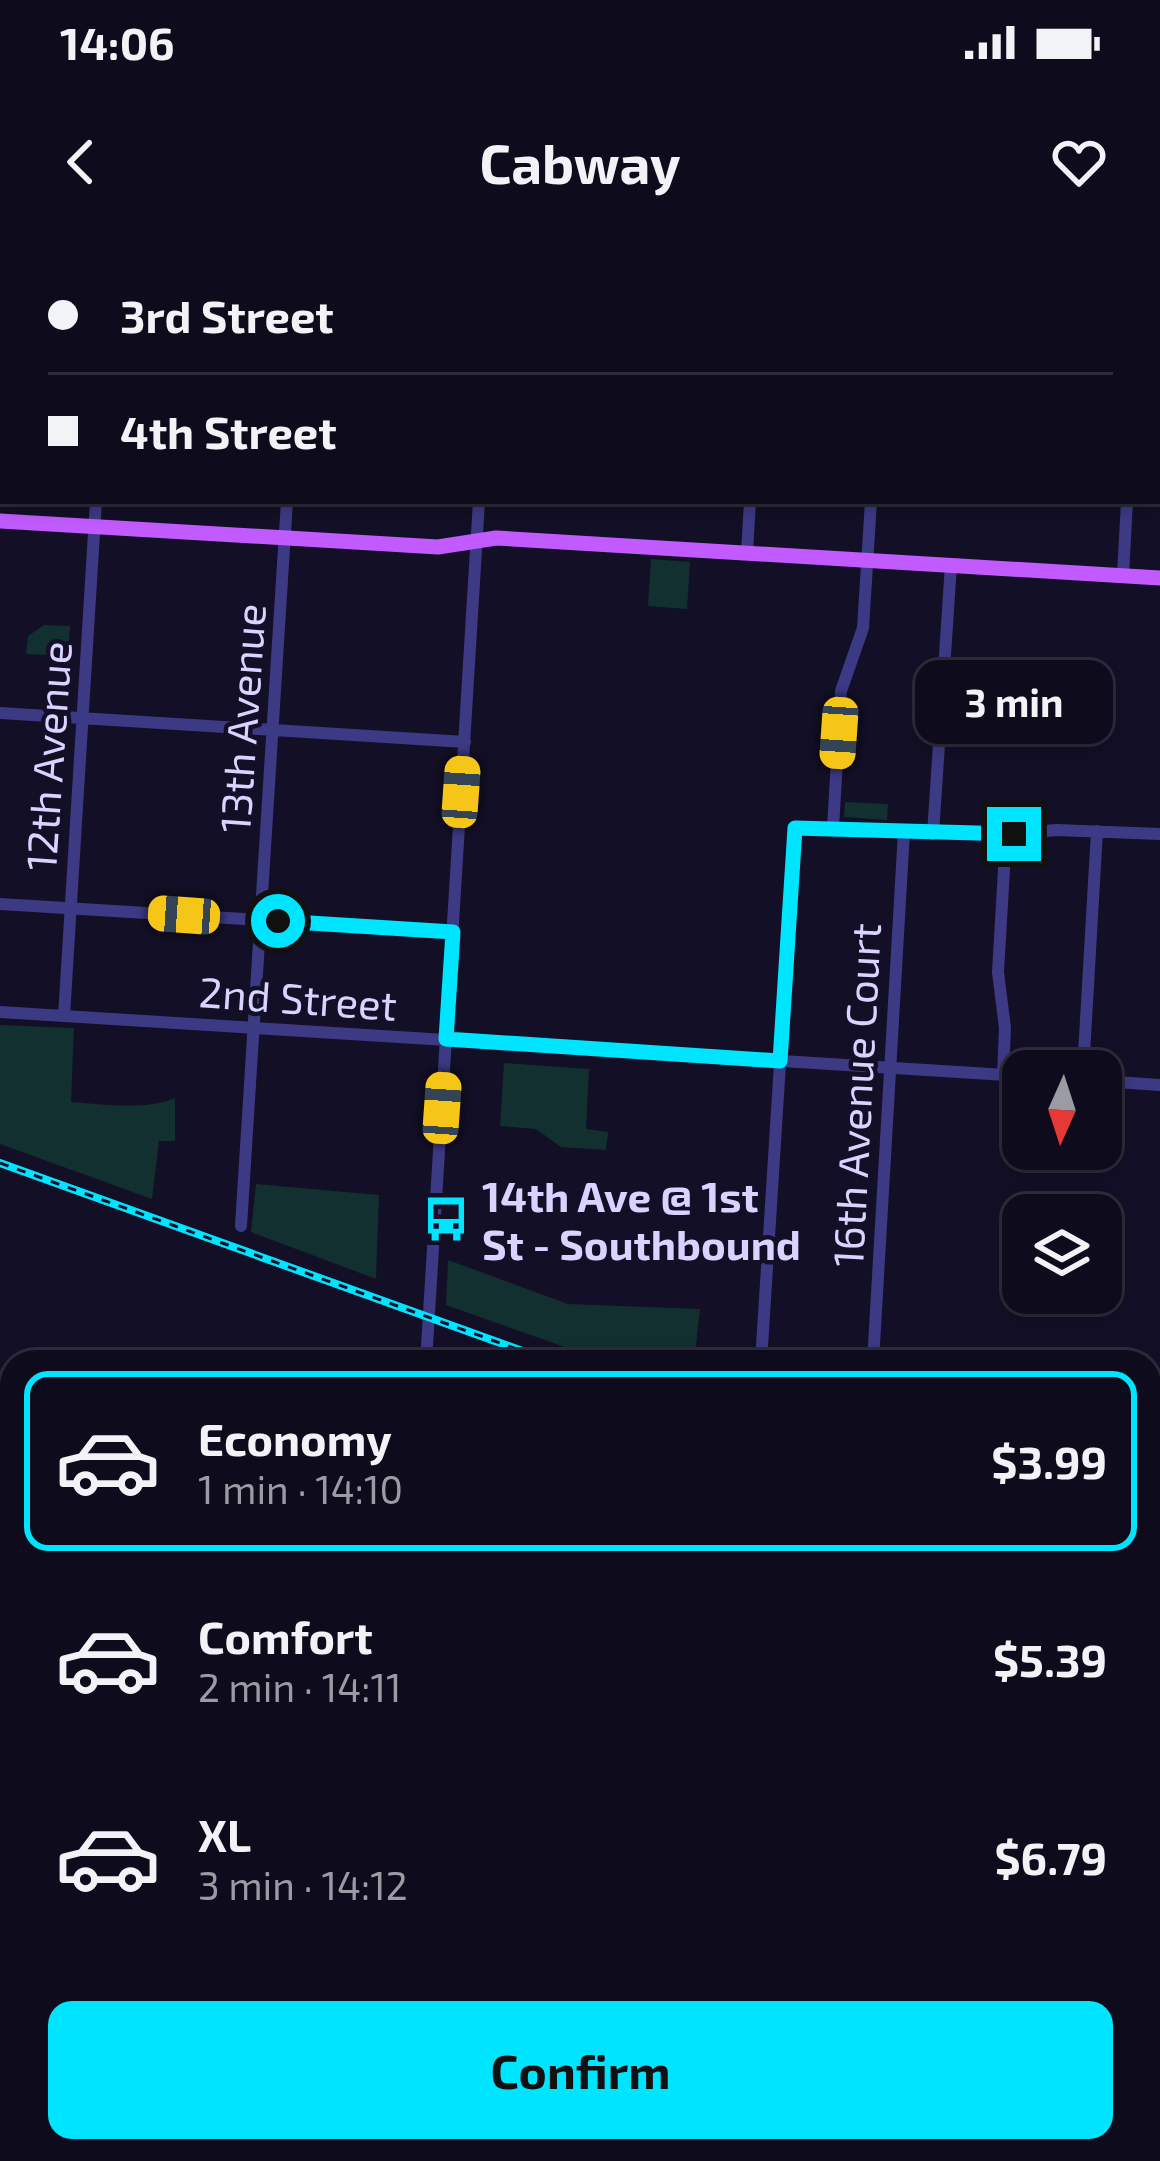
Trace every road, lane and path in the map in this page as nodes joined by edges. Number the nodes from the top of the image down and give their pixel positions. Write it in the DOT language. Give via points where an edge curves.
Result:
graph roads {
  1 [pos="97,504"];
  2 [pos="287,504"];
  3 [pos="479,504"];
  4 [pos="750,504"];
  5 [pos="871,504"];
  6 [pos="1127,504"];
  7 [pos="0,521"];
  8 [pos="95,527"];
  9 [pos="285,538"];
  10 [pos="477,540"];
  11 [pos="747,553"];
  12 [pos="868,560"];
  13 [pos="951,565"];
  14 [pos="1123,575"];
  15 [pos="1160,578"];
  16 [pos="0,713"];
  17 [pos="82,718"];
  18 [pos="273,730"];
  19 [pos="465,742"];
  20 [pos="833,828"];
  21 [pos="1097,831"];
  22 [pos="904,832"];
  23 [pos="933,834"];
  24 [pos="1160,834"];
  25 [pos="1006,835"];
  26 [pos="0,904"];
  27 [pos="70,908"];
  28 [pos="261,920"];
  29 [pos="453,932"];
  30 [pos="0,1012"];
  31 [pos="64,1016"];
  32 [pos="255,1028"];
  33 [pos="446,1039"];
  34 [pos="1005,1050"];
  35 [pos="1084,1050"];
  36 [pos="780,1061"];
  37 [pos="890,1067"];
  38 [pos="1002,1075"];
  39 [pos="1122,1082"];
  40 [pos="1160,1085"];
  41 [pos="242,1226"];
  42 [pos="428,1350"];
  43 [pos="762,1350"];
  44 [pos="874,1350"];
  1 -- 8 [label="street, 12th Avenue"];
  2 -- 9 [label="street, 13th Avenue"];
  3 -- 10 [label="street"];
  4 -- 11 [label="street"];
  5 -- 12 [label="street"];
  6 -- 14 [label="street"];
  7 -- 8 [label="main road"];
  8 -- 9 [label="main road"];
  8 -- 17 [label="street, 12th Avenue"];
  9 -- 10 [label="main road" via="438,548"];
  9 -- 18 [label="street, 13th Avenue"];
  10 -- 11 [label="main road"];
  10 -- 19 [label="street"];
  11 -- 12 [label="main road"];
  12 -- 13 [label="main road"];
  12 -- 20 [label="street" via="863,628 842,691"];
  13 -- 14 [label="main road"];
  13 -- 23 [label="street"];
  14 -- 15 [label="main road"];
  16 -- 17 [label="street"];
  17 -- 18 [label="street"];
  17 -- 27 [label="street, 12th Avenue"];
  18 -- 19 [label="street"];
  18 -- 28 [label="street, 13th Avenue"];
  19 -- 29 [label="street"];
  20 -- 22 [label="street"];
  20 -- 36 [label="street" via="795,828"];
  21 -- 24 [label="street"];
  21 -- 25 [label="street"];
  21 -- 35 [label="street"];
  22 -- 23 [label="street"];
  22 -- 37 [label="street, 16th Avenue Court"];
  23 -- 25 [label="street"];
  25 -- 34 [label="street" via="998,972"];
  26 -- 27 [label="street"];
  27 -- 28 [label="street"];
  27 -- 31 [label="street, 12th Avenue"];
  28 -- 29 [label="street"];
  28 -- 32 [label="street, 13th Avenue"];
  29 -- 33 [label="street"];
  30 -- 31 [label="street, 2nd Street"];
  31 -- 32 [label="street, 2nd Street"];
  32 -- 33 [label="street, 2nd Street"];
  32 -- 41 [label="street, 13th Avenue"];
  33 -- 36 [label="street, 2nd Street"];
  33 -- 42 [label="street"];
  36 -- 37 [label="street, 2nd Street"];
  36 -- 43 [label="street"];
  37 -- 38 [label="street, 2nd Street"];
  37 -- 44 [label="street, 16th Avenue Court"];
  39 -- 40 [label="street"];
}
